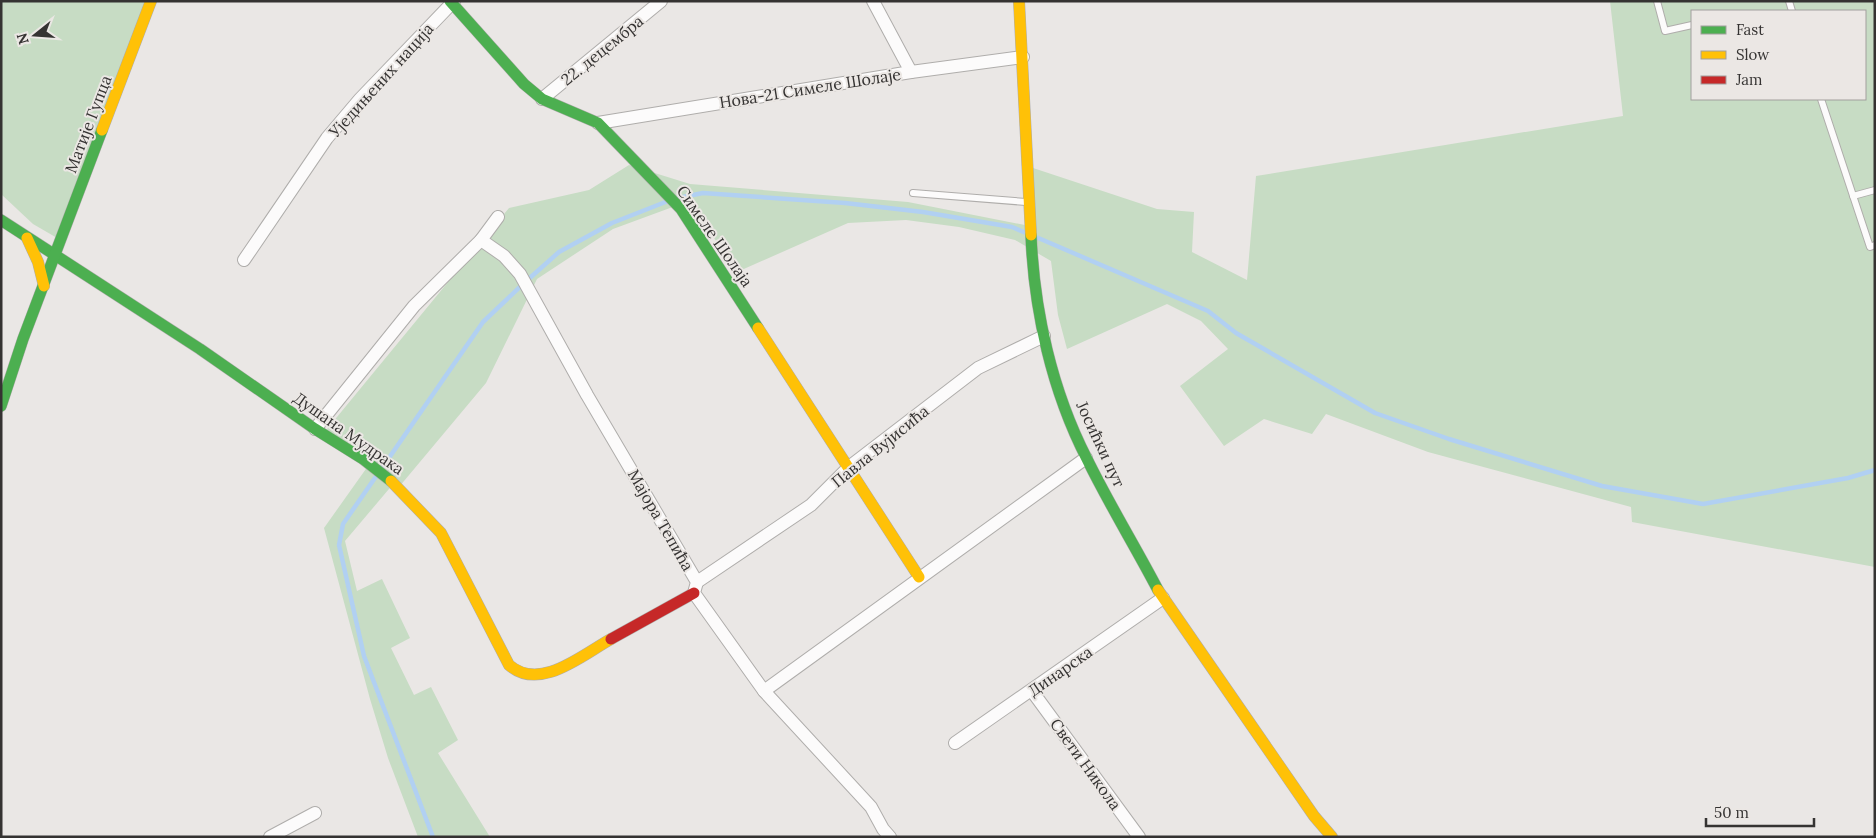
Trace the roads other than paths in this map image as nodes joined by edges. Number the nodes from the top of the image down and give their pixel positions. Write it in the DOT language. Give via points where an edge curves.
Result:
graph roads {
  1 [pos="152,1"];
  2 [pos="661,1"];
  3 [pos="873,1"];
  4 [pos="1019,1"];
  5 [pos="1657,1"];
  6 [pos="452,2"];
  7 [pos="1691,25"];
  8 [pos="1022,57"];
  9 [pos="911,72"];
  10 [pos="542,99"];
  11 [pos="1821,100"];
  12 [pos="598,123"];
  13 [pos="1875,190"];
  14 [pos="913,194"];
  15 [pos="1853,196"];
  16 [pos="1030,202"];
  17 [pos="498,217"];
  18 [pos="1,220"];
  19 [pos="27,238"];
  20 [pos="481,240"];
  21 [pos="1875,245"];
  22 [pos="55,257"];
  23 [pos="244,260"];
  24 [pos="44,286"];
  25 [pos="1044,336"];
  26 [pos="1,406"];
  27 [pos="315,429"];
  28 [pos="1086,458"];
  29 [pos="849,467"];
  30 [pos="919,577"];
  31 [pos="696,588"];
  32 [pos="1163,598"];
  33 [pos="764,691"];
  34 [pos="1032,691"];
  35 [pos="955,743"];
  36 [pos="315,813"];
  37 [pos="883,834"];
  38 [pos="270,837"];
  39 [pos="1139,837"];
  40 [pos="1332,837"];
  1 -- 22 [label="street, Матије Гупца"];
  2 -- 10 [label="street, 22. децембра"];
  3 -- 9 [label="street"];
  4 -- 8 [label="street, Јосићки пут"];
  5 -- 7 [label="lane" via="1665,31"];
  6 -- 10 [label="street, Симеле Шолаја" via="524,84"];
  6 -- 23 [label="street, Уједињених нација" via="327,138"];
  8 -- 9 [label="street, Нова-21 Симеле Шолаје"];
  8 -- 16 [label="street, Јосићки пут"];
  9 -- 12 [label="street, Нова-21 Симеле Шолаје"];
  10 -- 12 [label="street, Симеле Шолаја"];
  11 -- 15 [label="lane"];
  12 -- 29 [label="street, Симеле Шолаја" via="680,210"];
  13 -- 15 [label="lane"];
  14 -- 16 [label="lane"];
  15 -- 21 [label="lane" via="1870,246"];
  16 -- 25 [label="street, Јосићки пут" via="1032,265"];
  17 -- 20 [label="street"];
  18 -- 19 [label="street"];
  19 -- 22 [label="street"];
  19 -- 24 [label="street"];
  20 -- 27 [label="street" via="414,306"];
  20 -- 31 [label="street, Мајора Тепића" via="504,256 530,290"];
  22 -- 24 [label="street, Матије Гупца"];
  22 -- 27 [label="street, Душана Мудрака" via="200,349"];
  24 -- 26 [label="street, Матије Гупца"];
  25 -- 28 [label="street, Јосићки пут" via="1059,390"];
  25 -- 29 [label="street, Павла Вујисића" via="978,368"];
  27 -- 31 [label="street, Душана Мудрака" via="394,483 441,533 509,665 526,676 554,671"];
  28 -- 30 [label="street"];
  28 -- 32 [label="street, Јосићки пут"];
  29 -- 30 [label="street, Симеле Шолаја"];
  29 -- 31 [label="street, Павла Вујисића" via="811,505"];
  30 -- 33 [label="street"];
  31 -- 33 [label="street, Мајора Тепића"];
  32 -- 34 [label="street, Динарска"];
  32 -- 40 [label="street, Јосићки пут" via="1314,816"];
  33 -- 37 [label="street, Мајора Тепића" via="871,807"];
  34 -- 35 [label="street, Динарска"];
  34 -- 39 [label="street, Свети Никола"];
  36 -- 38 [label="street"];
}
